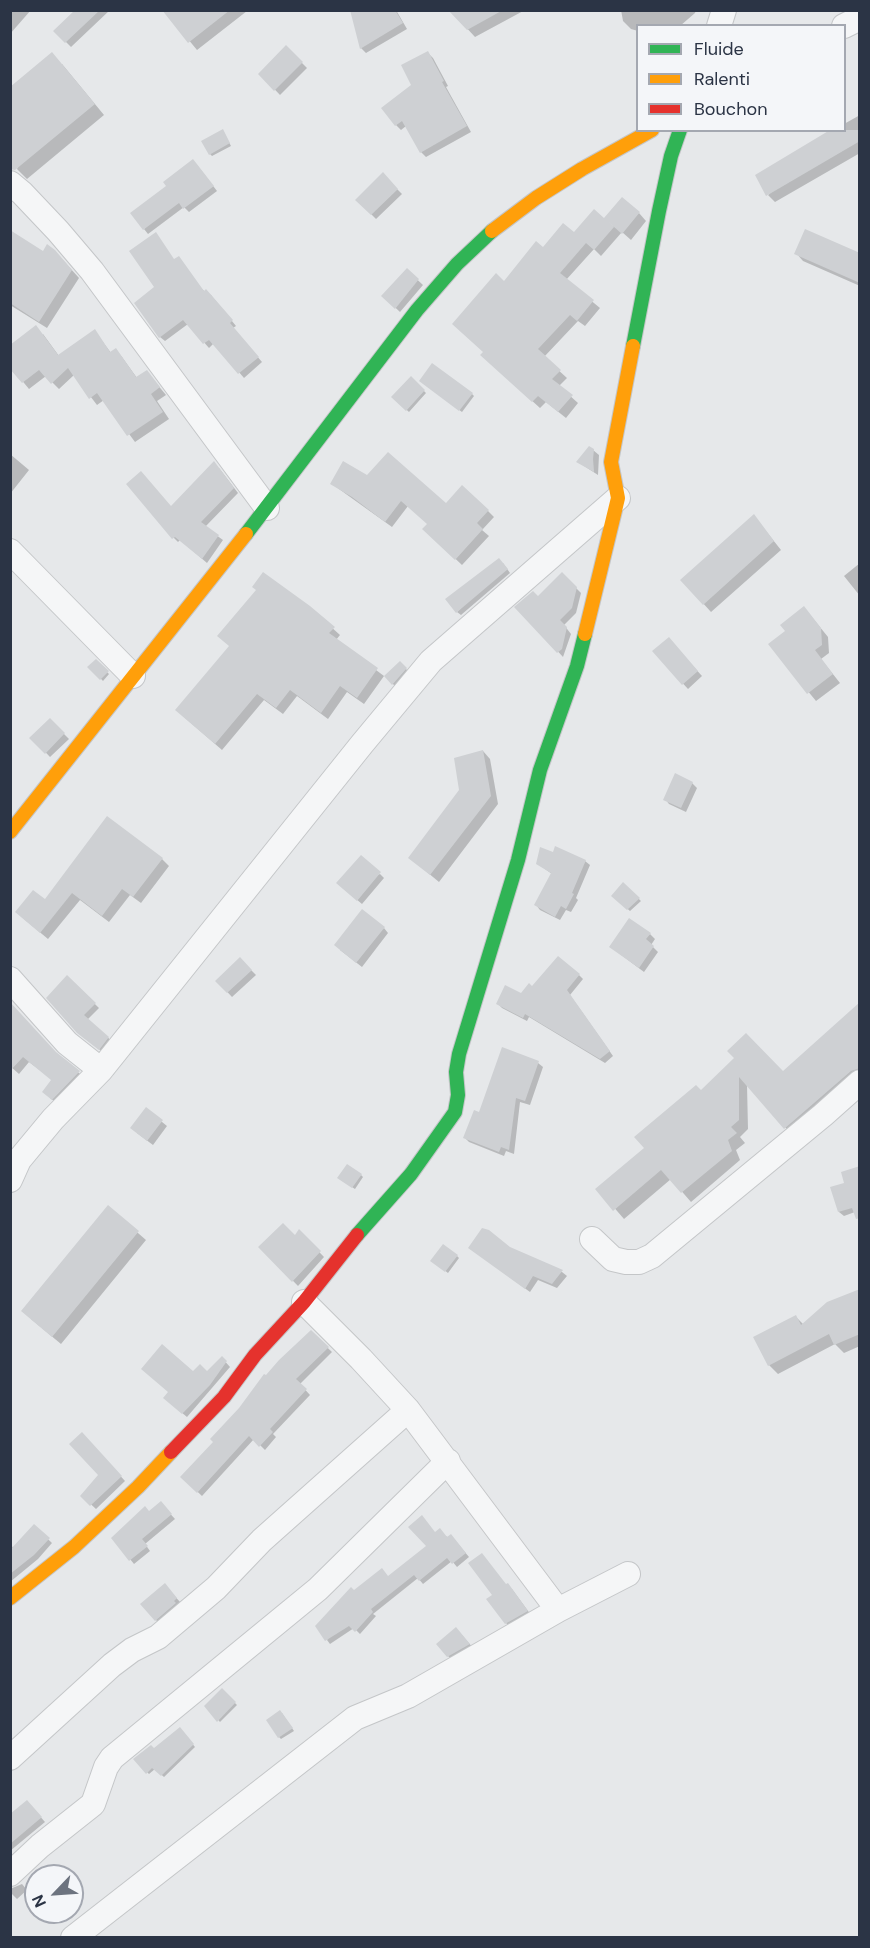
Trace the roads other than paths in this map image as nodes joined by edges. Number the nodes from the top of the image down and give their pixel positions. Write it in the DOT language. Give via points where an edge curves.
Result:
graph roads {
  1 [pos="860,18"];
  2 [pos="846,25"];
  3 [pos="648,132"];
  4 [pos="679,132"];
  5 [pos="10,183"];
  6 [pos="618,498"];
  7 [pos="267,508"];
  8 [pos="10,551"];
  9 [pos="133,676"];
  10 [pos="10,832"];
  11 [pos="10,979"];
  12 [pos="101,1070"];
  13 [pos="860,1082"];
  14 [pos="10,1180"];
  15 [pos="592,1239"];
  16 [pos="304,1302"];
  17 [pos="408,1410"];
  18 [pos="447,1461"];
  19 [pos="628,1574"];
  20 [pos="10,1598"];
  21 [pos="558,1610"];
  22 [pos="10,1758"];
  23 [pos="10,1874"];
  24 [pos="73,1938"];
  1 -- 2 [label="street"];
  3 -- 7 [label="street" via="536,198 496,227 457,264 417,310"];
  4 -- 6 [label="street" via="671,156 611,462"];
  5 -- 7 [label="street" via="92,271"];
  6 -- 12 [label="street" via="431,661"];
  6 -- 16 [label="street" via="577,666 540,770 518,860 459,1054 455,1112 411,1174"];
  7 -- 9 [label="street"];
  8 -- 9 [label="street"];
  9 -- 10 [label="street"];
  11 -- 12 [label="street" via="67,1043"];
  12 -- 14 [label="street" via="18,1160"];
  13 -- 15 [label="street" via="652,1256 639,1262 614,1259"];
  16 -- 17 [label="street"];
  16 -- 20 [label="street" via="168,1457 74,1547"];
  17 -- 18 [label="street"];
  17 -- 22 [label="street" via="262,1540 216,1588 158,1637 112,1665"];
  18 -- 21 [label="street"];
  18 -- 23 [label="street" via="318,1588 112,1758 93,1804"];
  19 -- 21 [label="street"];
  21 -- 24 [label="street" via="408,1696 355,1718"];
}
